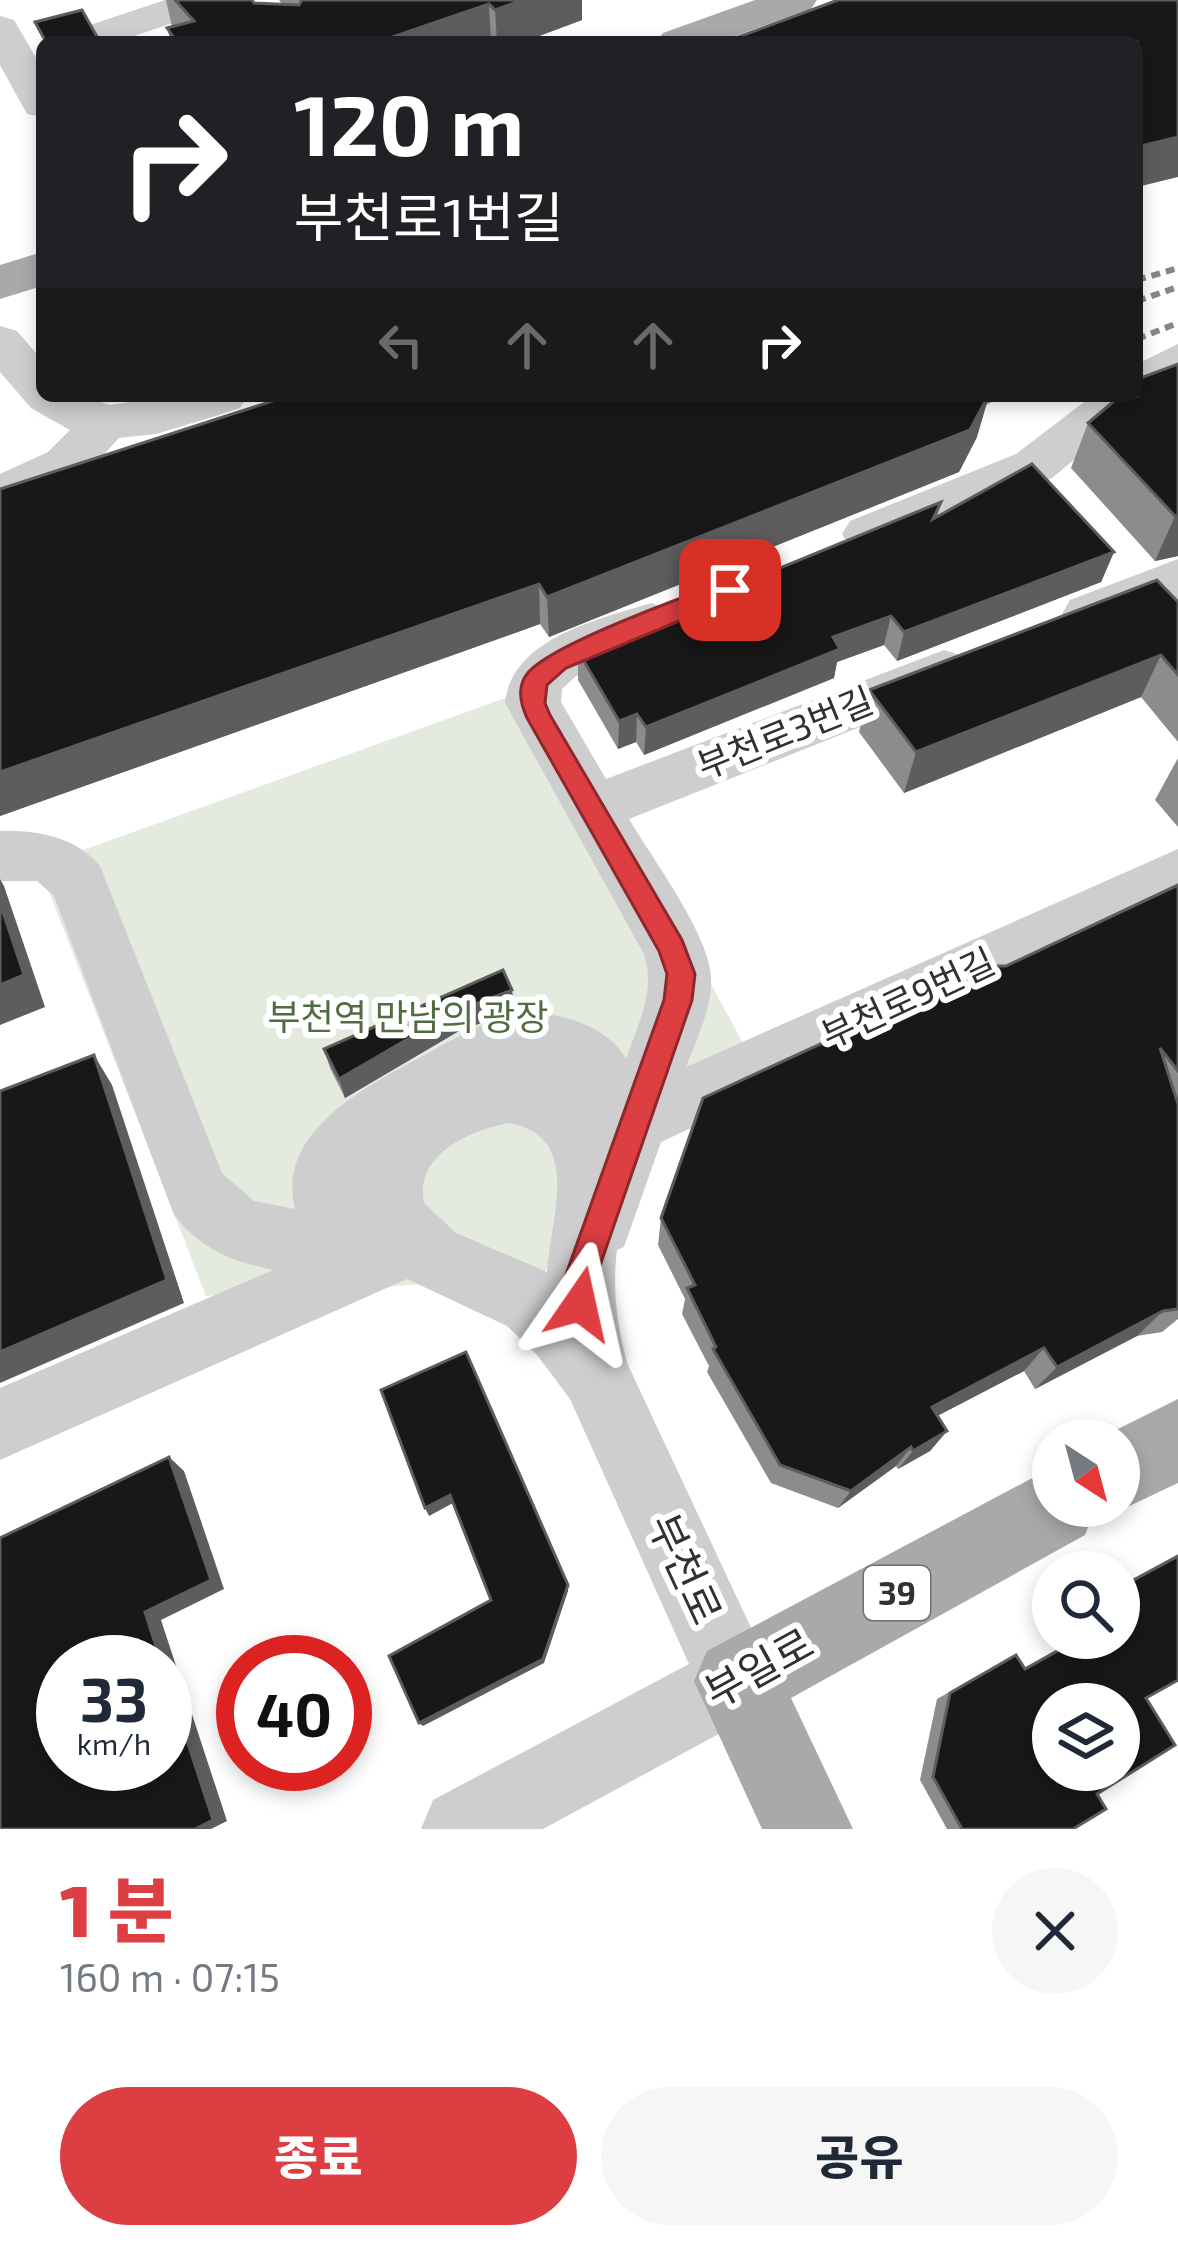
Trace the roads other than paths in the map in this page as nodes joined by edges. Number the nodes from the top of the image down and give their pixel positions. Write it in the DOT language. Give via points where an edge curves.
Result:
graph roads {
  1 [pos="204,0"];
  2 [pos="774,3"];
  3 [pos="95,36"];
  4 [pos="693,36"];
  5 [pos="15,53"];
  6 [pos="36,93"];
  7 [pos="36,270"];
  8 [pos="0,283"];
  9 [pos="0,342"];
  10 [pos="1178,360"];
  11 [pos="1143,382"];
  12 [pos="36,383"];
  13 [pos="55,402"];
  14 [pos="206,402"];
  15 [pos="1119,402"];
  16 [pos="106,422"];
  17 [pos="0,495"];
  18 [pos="817,555"];
  19 [pos="1154,588"];
  20 [pos="687,608"];
  21 [pos="592,809"];
  22 [pos="0,856"];
  23 [pos="1178,874"];
  24 [pos="136,1042"];
  25 [pos="78,1065"];
  26 [pos="638,1121"];
  27 [pos="409,1260"];
  28 [pos="579,1280"];
  29 [pos="595,1374"];
  30 [pos="0,1424"];
  31 [pos="1032,1519"];
  32 [pos="737,1681"];
  33 [pos="462,1829"];
  34 [pos="808,1829"];
  1 -- 3 [label="street"];
  2 -- 4 [label="main road"];
  5 -- 6 [label="street"];
  7 -- 8 [label="main road"];
  9 -- 12 [label="street"];
  10 -- 11 [label="street"];
  13 -- 16 [label="street"];
  14 -- 16 [label="street"];
  15 -- 18 [label="street" via="1050,484"];
  16 -- 17 [label="street" via="66,464"];
  19 -- 21 [label="street, 부천로3번길"];
  20 -- 21 [label="street" via="557,661 535,681 532,703"];
  21 -- 26 [label="street" via="681,974"];
  22 -- 24 [label="street" via="47,856 68,867"];
  23 -- 26 [label="street, 부천로9번길"];
  24 -- 25 [label="street"];
  24 -- 27 [label="street" via="197,1193 214,1214 241,1231"];
  26 -- 28 [label="street"];
  27 -- 28 [label="street, 부천로" via="412,1244 390,1208 404,1148 436,1115 475,1098 538,1096 566,1114 591,1169"];
  27 -- 29 [label="street, 부천로" via="524,1297 564,1330"];
  27 -- 30 [label="street"];
  28 -- 29 [label="street, 부천로"];
  29 -- 32 [label="street, 부천로"];
  31 -- 32 [label="main road, 부일로 / 39"];
  32 -- 33 [label="street, 부일로"];
  32 -- 34 [label="main road, 부천로"];
}
